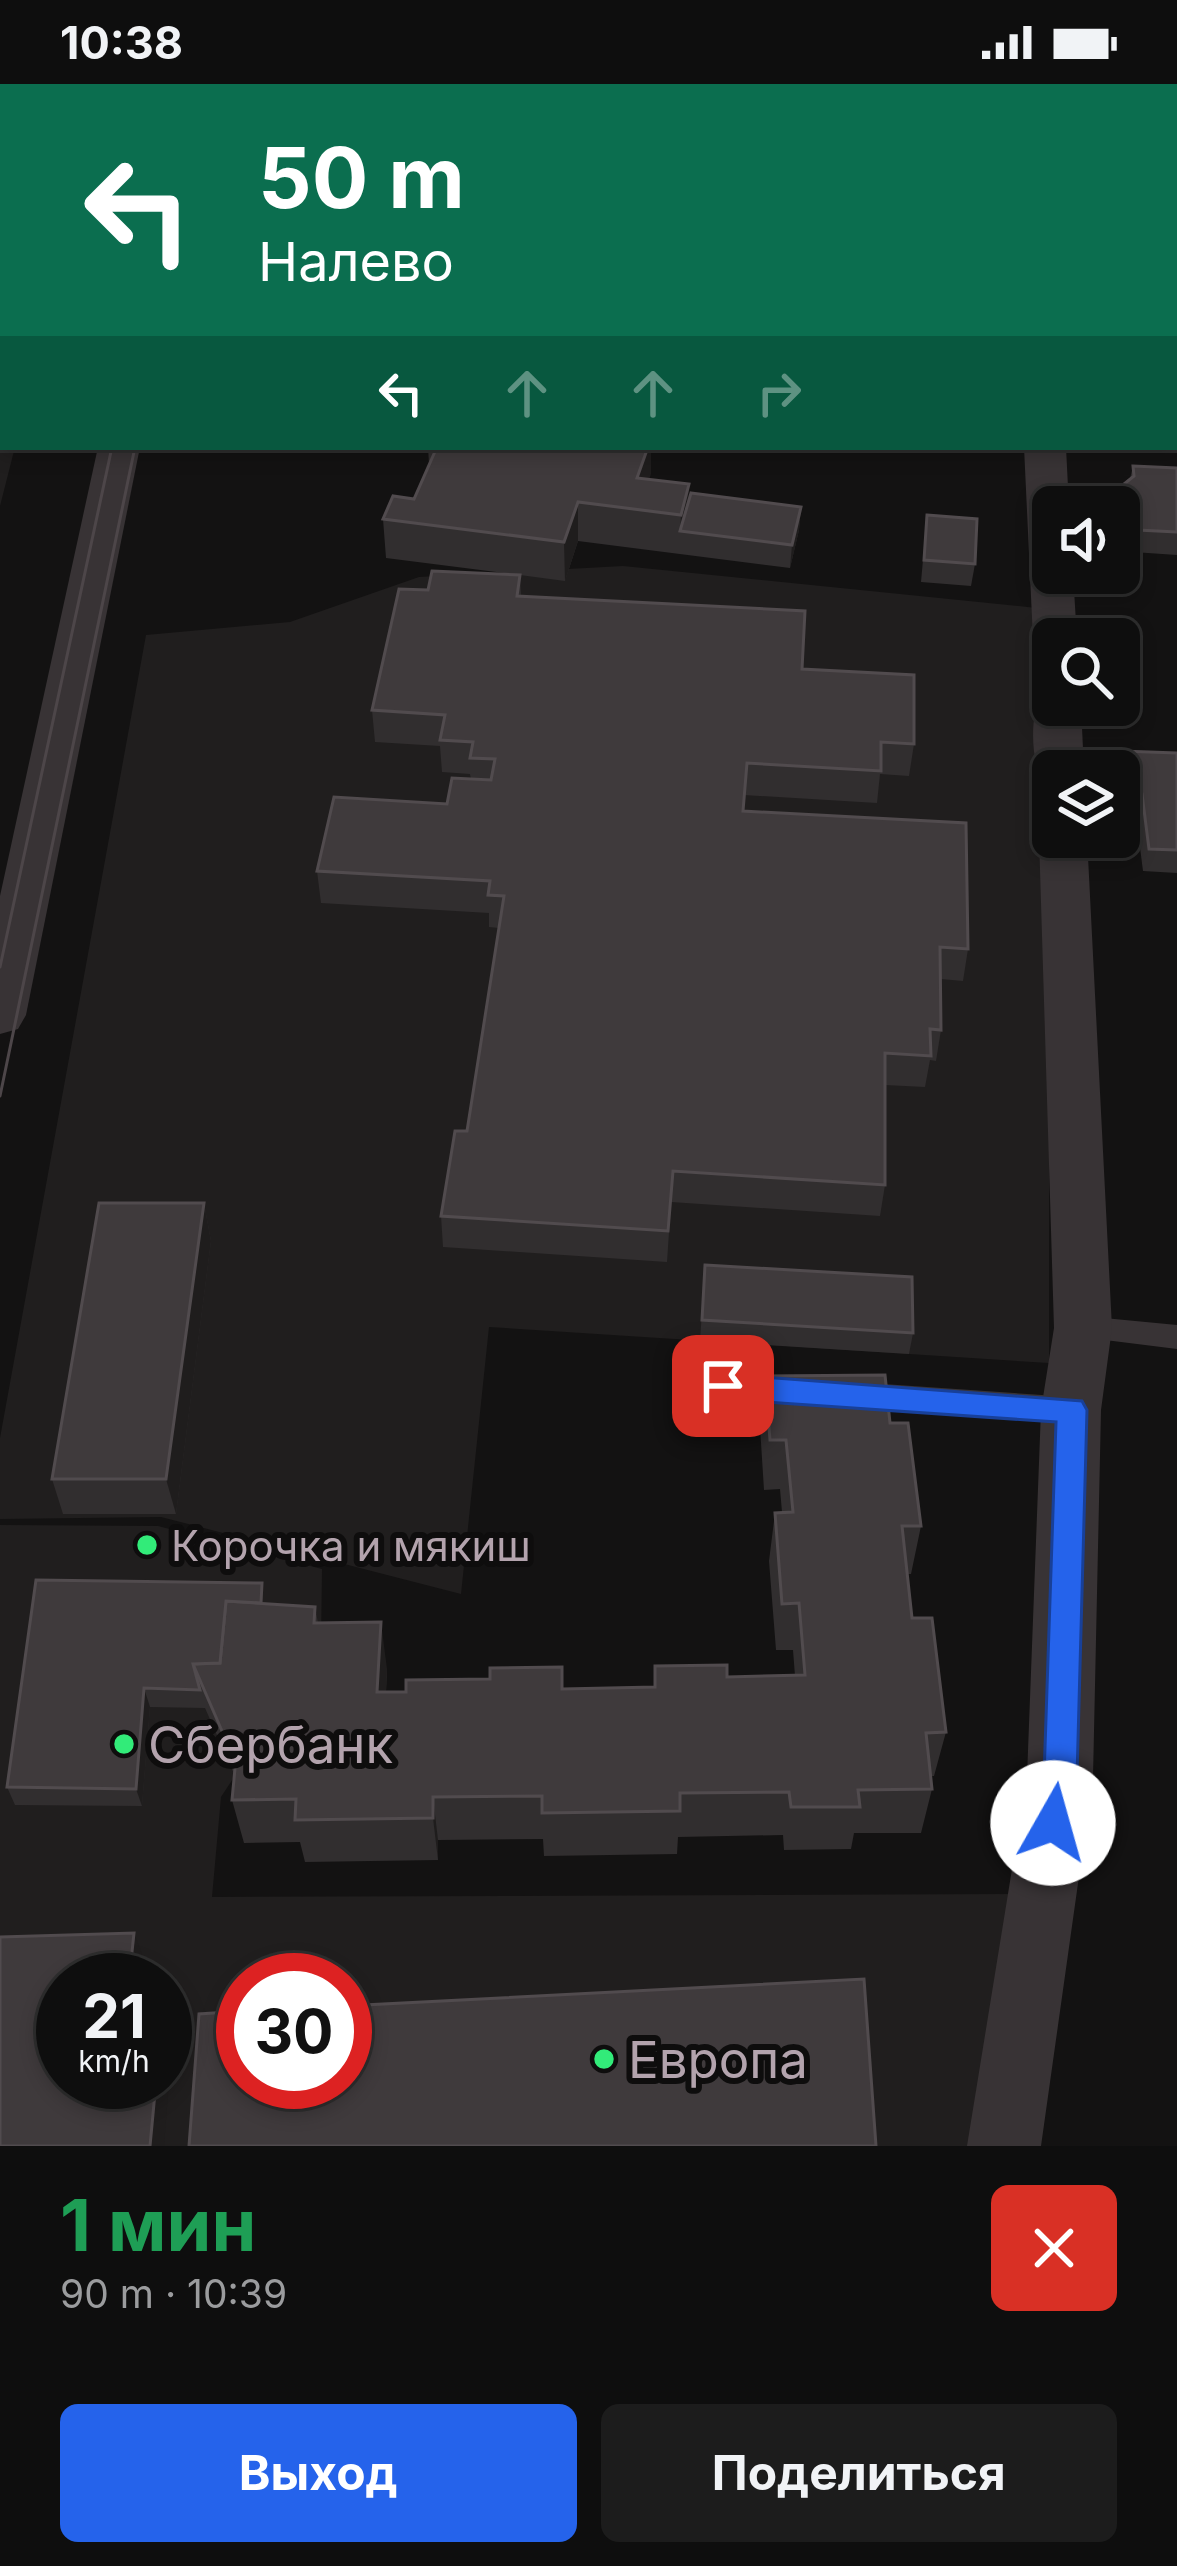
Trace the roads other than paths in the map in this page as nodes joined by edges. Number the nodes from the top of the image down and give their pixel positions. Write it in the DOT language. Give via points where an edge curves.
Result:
graph roads {
  1 [pos="118,450"];
  2 [pos="1045,450"];
  3 [pos="1054,618"];
  4 [pos="1064,858"];
  5 [pos="0,1015"];
  6 [pos="1083,1328"];
  7 [pos="1177,1337"];
  8 [pos="723,1386"];
  9 [pos="1072,1410"];
  10 [pos="1004,2146"];
  1 -- 5 [label="street"];
  2 -- 3 [label="street"];
  4 -- 6 [label="street"];
  6 -- 7 [label="lane"];
  6 -- 9 [label="street"];
  8 -- 9 [label="lane"];
  9 -- 10 [label="street" via="1060,1777"];
}
